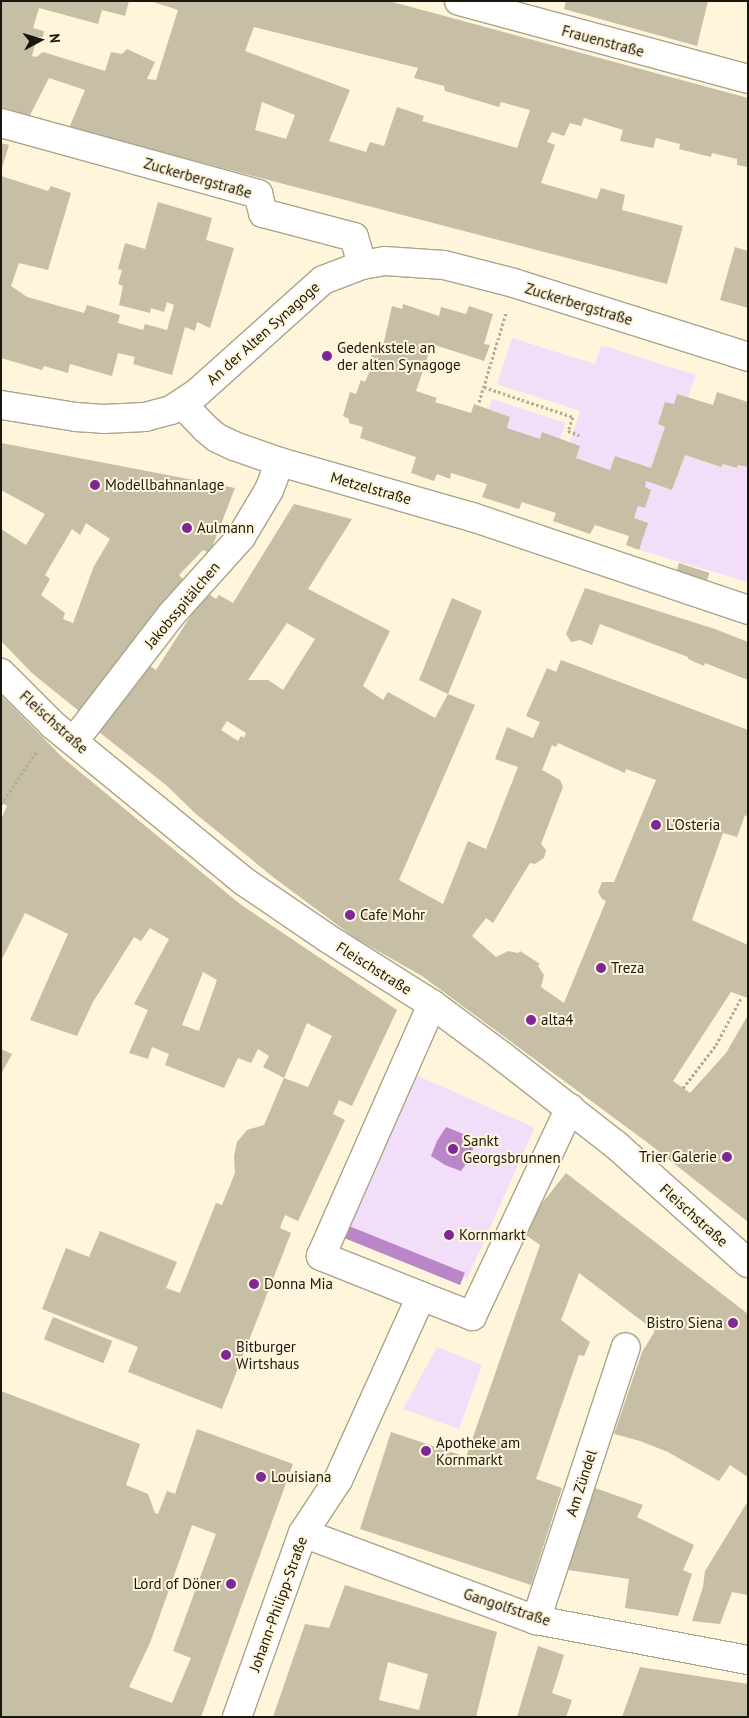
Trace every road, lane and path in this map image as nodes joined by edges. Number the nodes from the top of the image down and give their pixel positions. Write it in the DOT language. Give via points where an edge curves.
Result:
graph roads {
  1 [pos="459,1"];
  2 [pos="748,79"];
  3 [pos="1,122"];
  4 [pos="408,262"];
  5 [pos="362,265"];
  6 [pos="514,283"];
  7 [pos="748,357"];
  8 [pos="484,387"];
  9 [pos="478,402"];
  10 [pos="182,404"];
  11 [pos="1,405"];
  12 [pos="579,435"];
  13 [pos="280,462"];
  14 [pos="748,610"];
  15 [pos="1,673"];
  16 [pos="64,733"];
  17 [pos="1,804"];
  18 [pos="742,996"];
  19 [pos="432,1004"];
  20 [pos="683,1088"];
  21 [pos="570,1108"];
  22 [pos="748,1264"];
  23 [pos="421,1296"];
  24 [pos="626,1347"];
  25 [pos="303,1533"];
  26 [pos="536,1620"];
  27 [pos="748,1660"];
  28 [pos="237,1717"];
  1 -- 2 [label="street, Frauenstraße"];
  3 -- 5 [label="street, Zuckerbergstraße" via="258,194 263,213 354,237"];
  4 -- 5 [label="street, An der Alten Synagoge" via="384,261"];
  4 -- 6 [label="street, Zuckerbergstraße" via="444,265"];
  5 -- 10 [label="street, An der Alten Synagoge" via="323,280"];
  6 -- 7 [label="street, Zuckerbergstraße"];
  6 -- 8 [label="path"];
  8 -- 9 [label="path"];
  8 -- 12 [label="path" via="573,417 568,431"];
  10 -- 11 [label="street" via="158,414 132,419 76,417"];
  10 -- 13 [label="street, Metzelstraße" via="218,438"];
  13 -- 14 [label="street, Metzelstraße" via="472,517"];
  13 -- 16 [label="street, Jakobsspitälchen" via="269,490 241,537"];
  15 -- 16 [label="street, Fleischstraße"];
  16 -- 17 [label="path"];
  16 -- 19 [label="street, Fleischstraße" via="245,882"];
  18 -- 20 [label="path" via="716,1045"];
  19 -- 21 [label="street, Fleischstraße"];
  19 -- 23 [label="street" via="320,1256"];
  21 -- 22 [label="street, Fleischstraße" via="635,1161"];
  21 -- 23 [label="street" via="472,1316"];
  23 -- 25 [label="street, Johann-Philipp-Straße" via="338,1480"];
  24 -- 26 [label="street, Am Zündel"];
  25 -- 26 [label="street, Gangolfstraße"];
  25 -- 28 [label="street, Johann-Philipp-Straße"];
  26 -- 27 [label="street, Gangolfstraße"];
}
